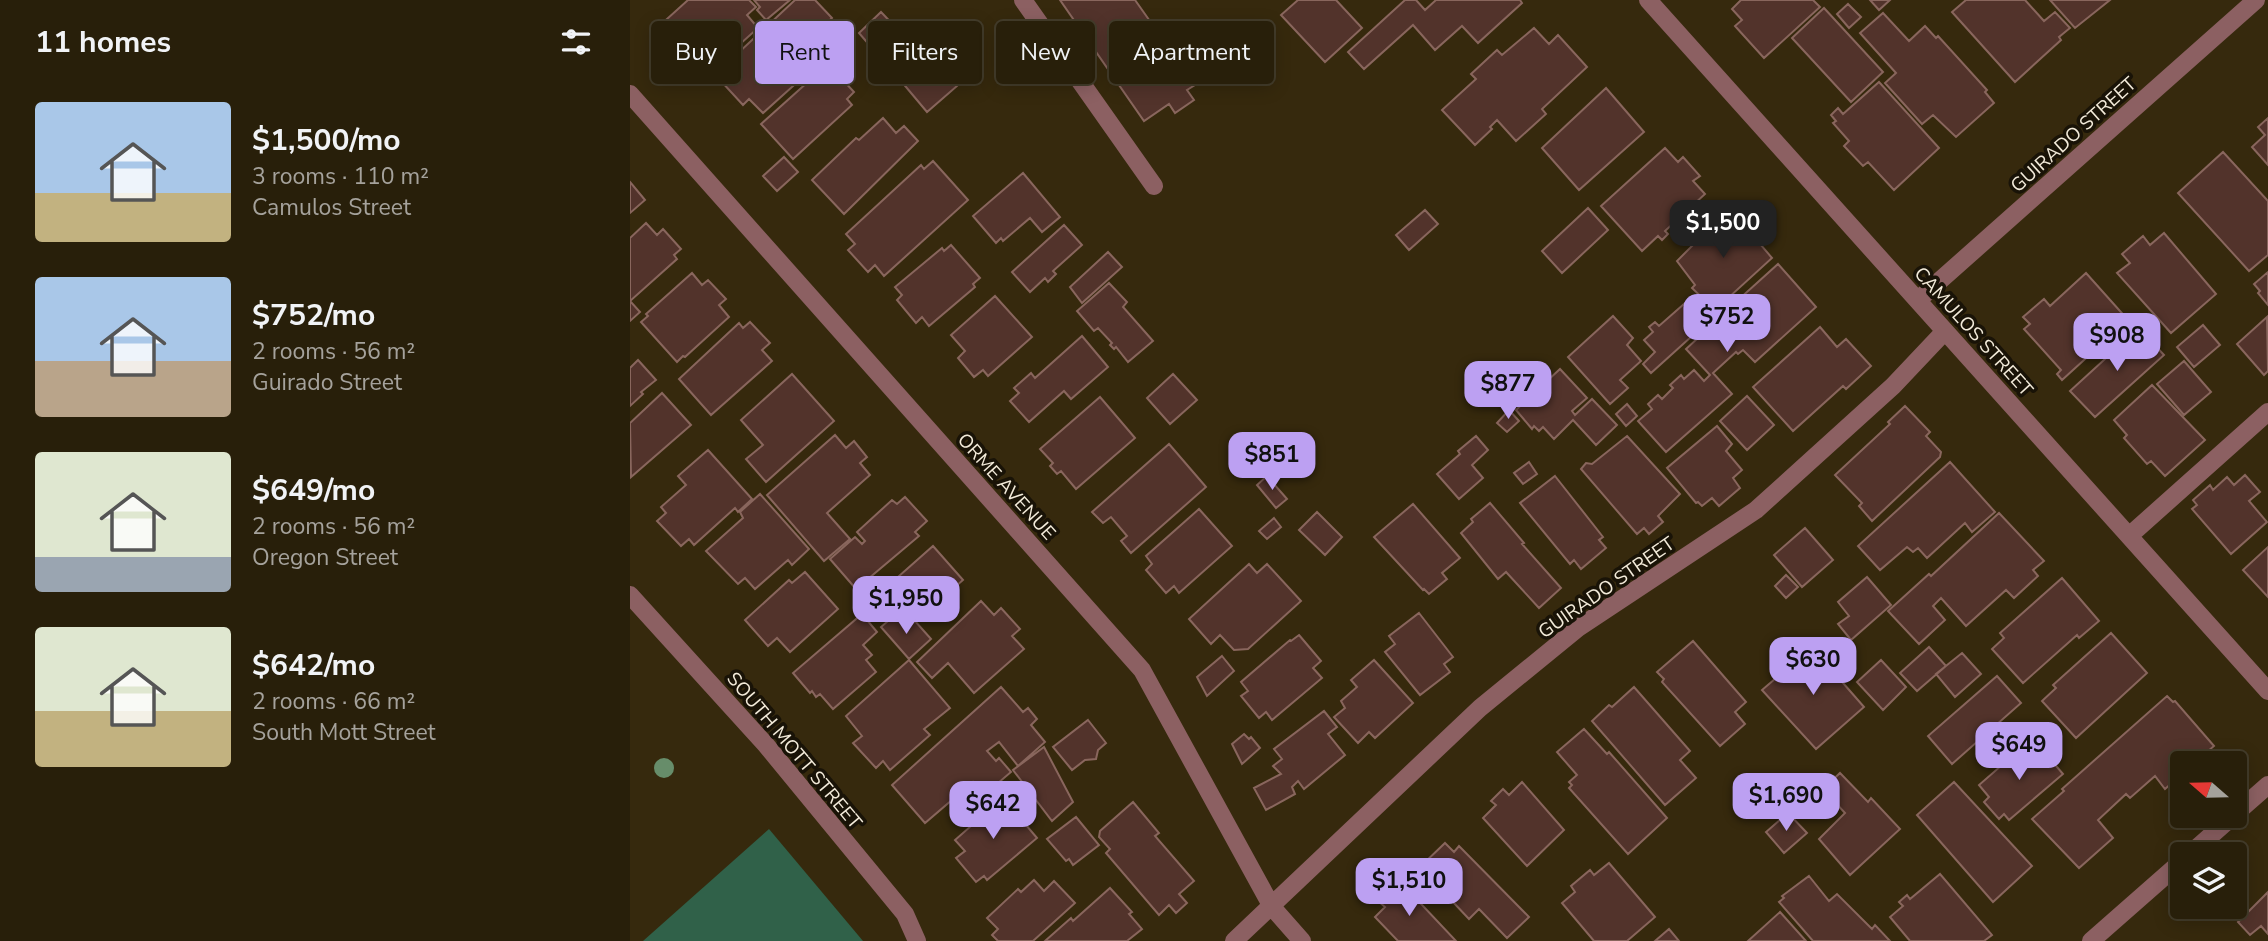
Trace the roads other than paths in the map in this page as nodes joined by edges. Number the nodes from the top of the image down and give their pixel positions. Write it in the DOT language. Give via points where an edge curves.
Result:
graph roads {
  1 [pos="1023,0"];
  2 [pos="1648,0"];
  3 [pos="2256,0"];
  4 [pos="630,94"];
  5 [pos="1154,186"];
  6 [pos="1918,300"];
  7 [pos="1945,331"];
  8 [pos="2268,412"];
  9 [pos="2129,536"];
  10 [pos="630,594"];
  11 [pos="2268,691"];
  12 [pos="2268,785"];
  13 [pos="2247,804"];
  14 [pos="2219,828"];
  15 [pos="2204,842"];
  16 [pos="2170,872"];
  17 [pos="1272,907"];
  18 [pos="917,941"];
  19 [pos="1234,941"];
  20 [pos="1302,941"];
  21 [pos="2091,941"];
  1 -- 5 [label="street"];
  2 -- 6 [label="street, CAMULOS STREET"];
  3 -- 6 [label="street, GUIRADO STREET"];
  4 -- 17 [label="street, ORME AVENUE" via="1142,670"];
  6 -- 7 [label="street, CAMULOS STREET"];
  7 -- 9 [label="street, CAMULOS STREET"];
  7 -- 17 [label="street, GUIRADO STREET" via="1893,386 1756,510 1578,628 1480,708"];
  8 -- 9 [label="street"];
  9 -- 11 [label="street, CAMULOS STREET"];
  10 -- 18 [label="street, SOUTH MOTT STREET" via="766,745 905,914"];
  12 -- 13 [label="street"];
  14 -- 15 [label="street"];
  16 -- 21 [label="street"];
  17 -- 19 [label="street, GUIRADO STREET"];
  17 -- 20 [label="street, ORME AVENUE"];
}
